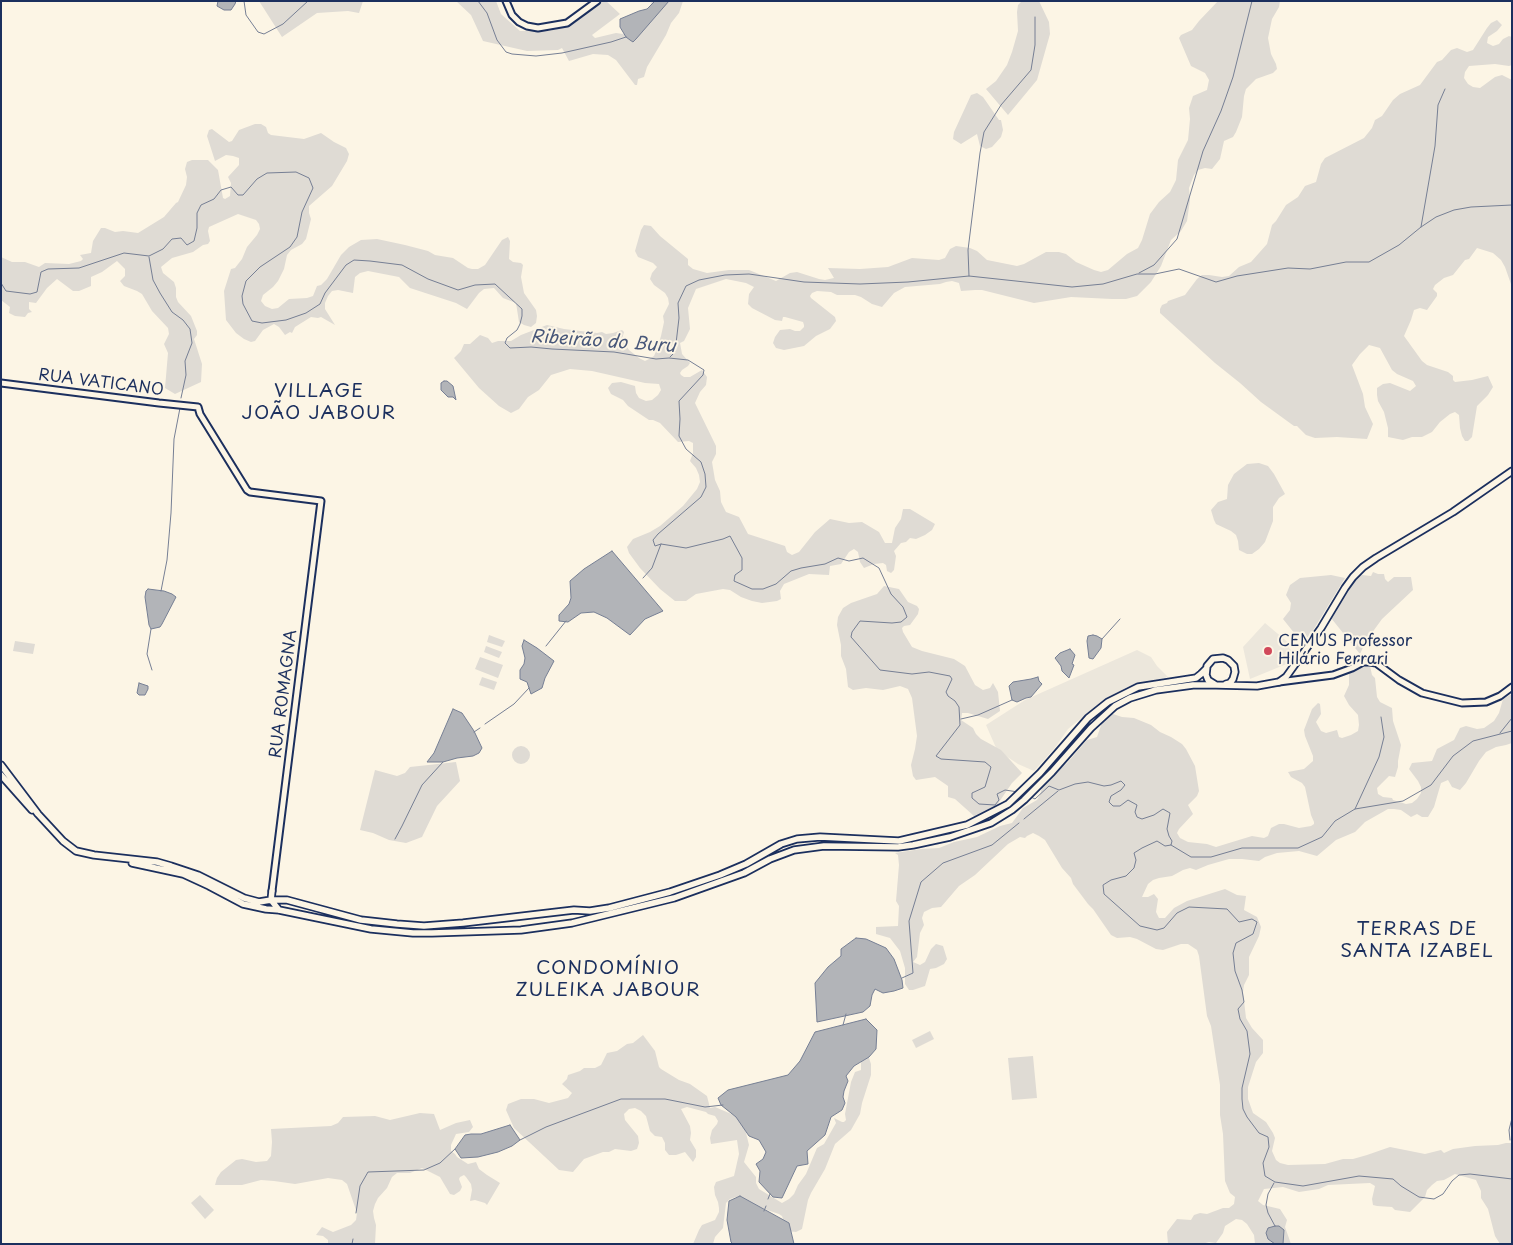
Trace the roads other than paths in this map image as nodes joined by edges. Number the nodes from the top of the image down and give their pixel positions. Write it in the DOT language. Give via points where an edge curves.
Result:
graph roads {
  1 [pos="506,1"];
  2 [pos="597,1"];
  3 [pos="1,383"];
  4 [pos="1512,471"];
  5 [pos="321,500"];
  6 [pos="1206,669"];
  7 [pos="1235,672"];
  8 [pos="1279,682"];
  9 [pos="1226,684"];
  10 [pos="1216,685"];
  11 [pos="1249,686"];
  12 [pos="1512,687"];
  13 [pos="1,765"];
  14 [pos="1,775"];
  15 [pos="272,891"];
  16 [pos="271,900"];
  17 [pos="290,900"];
  18 [pos="263,901"];
  19 [pos="279,910"];
  20 [pos="574,910"];
  21 [pos="286,911"];
  22 [pos="335,913"];
  23 [pos="551,913"];
  24 [pos="532,916"];
  25 [pos="322,919"];
  26 [pos="586,920"];
  27 [pos="534,927"];
  28 [pos="496,931"];
  1 -- 2 [label="street" via="519,22 538,28 566,23"];
  3 -- 5 [label="street, RUA VATICANO" via="198,406 247,490"];
  4 -- 8 [label="main road" via="1453,512 1363,567 1345,588 1286,677"];
  5 -- 15 [label="street, RUA ROMAGNA"];
  6 -- 7 [label="main road" via="1211,660 1220,658 1231,662"];
  6 -- 10 [label="main road" via="1208,680"];
  6 -- 20 [label="main road" via="1196,678 1138,687 1108,702 1088,718 1008,804 967,825 899,841 797,838 746,864 670,892 609,908"];
  7 -- 9 [label="main road"];
  7 -- 11 [label="main road"];
  8 -- 11 [label="main road"];
  8 -- 12 [label="street" via="1333,675 1370,662 1422,693 1462,703 1486,702"];
  9 -- 10 [label="main road"];
  9 -- 11 [label="main road"];
  10 -- 26 [label="main road" via="1156,690 1115,706 1029,796 991,823 936,841 898,847 824,846 794,850 744,873 674,898"];
  13 -- 18 [label="main road" via="38,814 73,848 94,855 157,862 198,875 244,898"];
  14 -- 19 [label="main road" via="60,842 78,854 169,870 197,880 243,904"];
  15 -- 16 [label="main road"];
  15 -- 17 [label="main road"];
  15 -- 18 [label="main road"];
  16 -- 17 [label="main road"];
  16 -- 18 [label="main road"];
  16 -- 19 [label="main road"];
  17 -- 21 [label="main road" via="297,903 296,907"];
  17 -- 22 [label="main road"];
  19 -- 21 [label="main road"];
  20 -- 23 [label="main road"];
  20 -- 26 [label="main road"];
  21 -- 25 [label="main road"];
  22 -- 24 [label="main road" via="360,920 424,926"];
  22 -- 25 [label="main road" via="317,911"];
  23 -- 24 [label="main road"];
  23 -- 27 [label="main road" via="554,922"];
  24 -- 28 [label="main road" via="496,922 493,925"];
  25 -- 28 [label="main road" via="413,934"];
  26 -- 27 [label="main road"];
  27 -- 28 [label="main road"];
}
